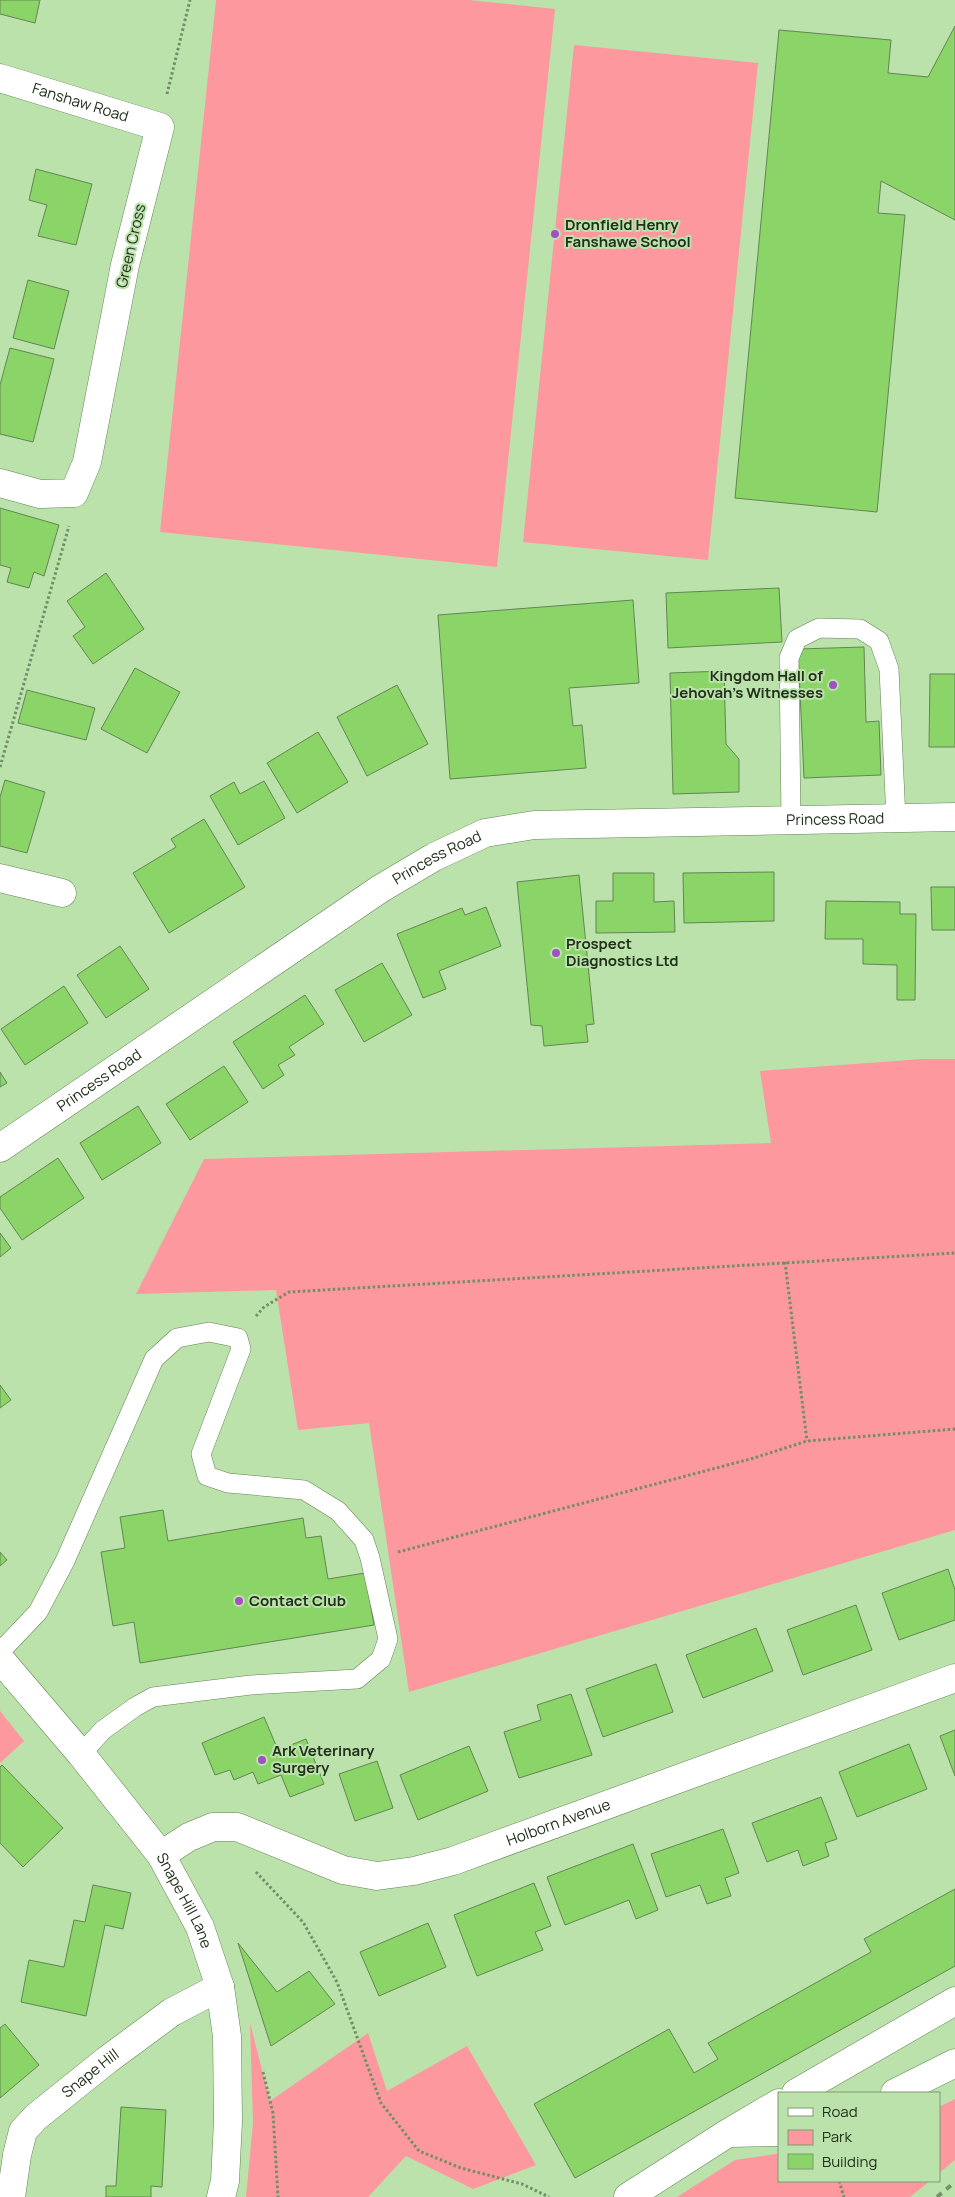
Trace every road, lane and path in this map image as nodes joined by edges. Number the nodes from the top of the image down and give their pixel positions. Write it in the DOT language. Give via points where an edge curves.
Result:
graph roads {
  1 [pos="190,0"];
  2 [pos="0,78"];
  3 [pos="160,127"];
  4 [pos="0,482"];
  5 [pos="74,493"];
  6 [pos="0,767"];
  7 [pos="955,817"];
  8 [pos="896,819"];
  9 [pos="791,821"];
  10 [pos="0,878"];
  11 [pos="62,893"];
  12 [pos="0,1148"];
  13 [pos="955,1253"];
  14 [pos="785,1262"];
  15 [pos="238,1338"];
  16 [pos="955,1429"];
  17 [pos="806,1441"];
  18 [pos="370,1558"];
  19 [pos="0,1652"];
  20 [pos="0,1659"];
  21 [pos="955,1678"];
  22 [pos="81,1754"];
  23 [pos="161,1855"];
  24 [pos="254,1870"];
  25 [pos="220,1987"];
  26 [pos="955,2001"];
  27 [pos="955,2063"];
  28 [pos="798,2092"];
  29 [pos="897,2092"];
  30 [pos="778,2104"];
  31 [pos="778,2132"];
  32 [pos="728,2133"];
  33 [pos="8,2153"];
  34 [pos="839,2182"];
  35 [pos="11,2197"];
  36 [pos="221,2197"];
  37 [pos="549,2197"];
  38 [pos="628,2197"];
  39 [pos="844,2197"];
  1 -- 3 [label="path"];
  2 -- 3 [label="street, Fanshaw Road"];
  3 -- 5 [label="street, Green Cross" via="125,266 87,462"];
  4 -- 5 [label="street" via="40,494"];
  5 -- 6 [label="path" via="73,512"];
  7 -- 8 [label="street, Princess Road"];
  8 -- 9 [label="street, Princess Road"];
  8 -- 9 [label="lane" via="889,669 879,641 860,629 819,628 797,640 789,658"];
  9 -- 12 [label="street, Princess Road" via="534,825 485,833 434,857 380,889"];
  10 -- 11 [label="street"];
  13 -- 14 [label="path"];
  14 -- 15 [label="path" via="289,1292 264,1307"];
  14 -- 17 [label="path"];
  15 -- 18 [label="lane" via="241,1348 201,1454 207,1476 228,1483 304,1490 338,1511 364,1540"];
  15 -- 19 [label="lane" via="209,1332 177,1338 154,1359 65,1561 38,1612"];
  16 -- 17 [label="path"];
  17 -- 18 [label="path" via="735,1463"];
  18 -- 22 [label="lane" via="388,1639 381,1659 357,1679 251,1685 154,1698 103,1730"];
  20 -- 22 [label="street, Snape Hill Lane"];
  21 -- 23 [label="street, Holborn Avenue" via="452,1861 414,1871 377,1876 343,1870 237,1827 213,1827"];
  22 -- 23 [label="street, Snape Hill Lane"];
  23 -- 25 [label="street, Snape Hill Lane" via="200,1927"];
  24 -- 37 [label="path" via="303,1922 337,1982 381,2103 419,2151 461,2168 522,2184"];
  25 -- 33 [label="street, Snape Hill" via="172,2012 107,2060 36,2117"];
  25 -- 36 [label="street, Snape Hill Lane" via="227,2036 228,2121"];
  26 -- 28 [label="street"];
  27 -- 29 [label="street"];
  30 -- 32 [label="street"];
  31 -- 32 [label="street"];
  32 -- 38 [label="street"];
  33 -- 35 [label="street, Snape Hill"];
  34 -- 39 [label="path"];
}
